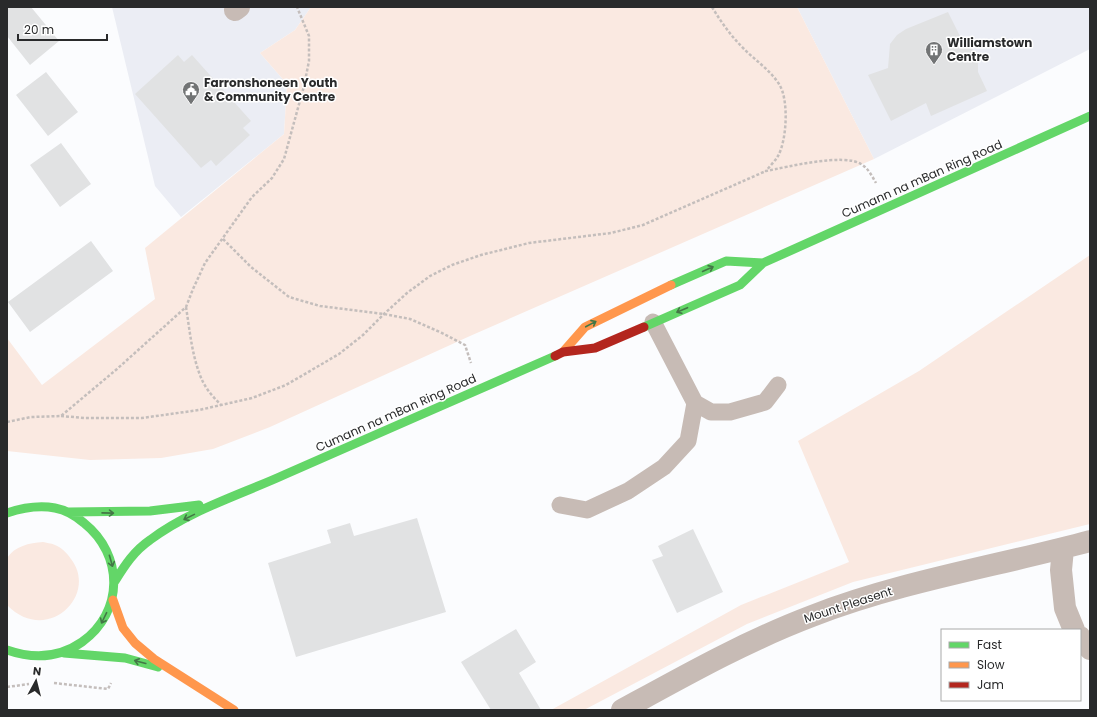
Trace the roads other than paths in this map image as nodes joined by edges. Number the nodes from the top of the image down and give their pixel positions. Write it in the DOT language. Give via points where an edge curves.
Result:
graph roads {
  1 [pos="1090,116"];
  2 [pos="763,263"];
  3 [pos="653,322"];
  4 [pos="563,352"];
  5 [pos="778,385"];
  6 [pos="695,403"];
  7 [pos="237,494"];
  8 [pos="15,502"];
  9 [pos="560,505"];
  10 [pos="47,507"];
  11 [pos="69,512"];
  12 [pos="7,513"];
  13 [pos="1090,541"];
  14 [pos="1063,549"];
  15 [pos="115,581"];
  16 [pos="112,600"];
  17 [pos="1074,629"];
  18 [pos="1081,638"];
  19 [pos="1090,649"];
  20 [pos="7,650"];
  21 [pos="64,653"];
  22 [pos="25,656"];
  23 [pos="7,659"];
  24 [pos="182,677"];
  25 [pos="630,708"];
  26 [pos="234,710"];
  1 -- 2 [label="main road, Cumann na mBan Ring Road"];
  2 -- 3 [label="main road, Cumann na mBan Ring Road, one-way" via="740,285"];
  4 -- 2 [label="main road, Cumann na mBan Ring Road, one-way" via="585,327 726,261"];
  3 -- 4 [label="main road, Cumann na mBan Ring Road" via="595,348"];
  3 -- 6 [label="lane"];
  4 -- 7 [label="main road, Cumann na mBan Ring Road"];
  5 -- 6 [label="lane" via="765,402 730,412 711,412"];
  6 -- 9 [label="lane" via="688,441 664,467 628,491 587,510"];
  11 -- 7 [label="main road, Cumann na mBan Ring Road, one-way" via="160,511 184,508"];
  7 -- 15 [label="main road, Cumann na mBan Ring Road, one-way" via="186,519 146,543 127,562"];
  8 -- 10 [label="main road"];
  10 -- 11 [label="main road"];
  10 -- 12 [label="main road" via="26,507"];
  11 -- 15 [label="main road, one-way" via="87,523 102,540 111,559"];
  13 -- 14 [label="street, Mount Pleasent"];
  14 -- 17 [label="street" via="1061,570 1064,601"];
  14 -- 25 [label="street, Mount Pleasent" via="911,585 813,616 735,649"];
  15 -- 16 [label="main road"];
  16 -- 21 [label="main road, one-way" via="102,623 94,633 85,642"];
  16 -- 24 [label="main road" via="123,628 135,643"];
  18 -- 19 [label="street"];
  20 -- 22 [label="main road"];
  21 -- 22 [label="main road" via="44,657"];
  24 -- 21 [label="main road, one-way" via="125,658"];
  22 -- 23 [label="main road"];
  24 -- 26 [label="main road"];
}
